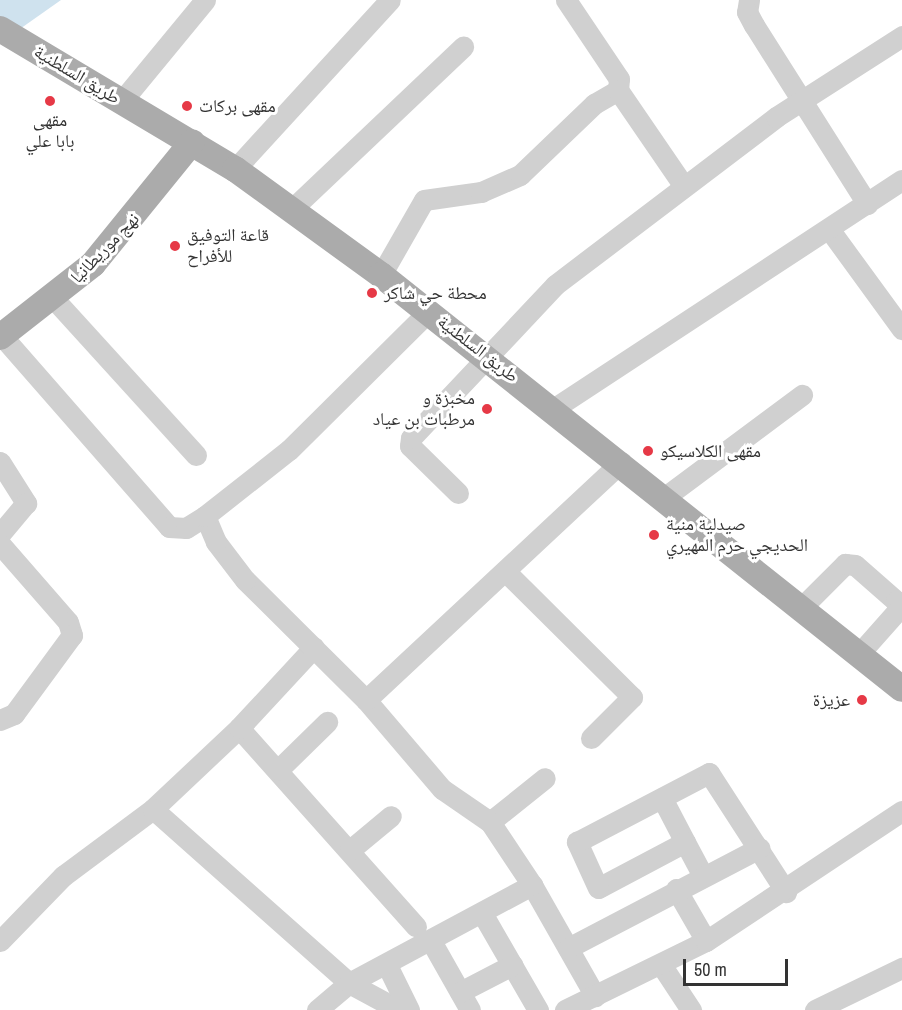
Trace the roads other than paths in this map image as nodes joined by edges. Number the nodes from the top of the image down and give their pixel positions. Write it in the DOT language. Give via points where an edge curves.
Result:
graph roads {
  1 [pos="205,0"];
  2 [pos="390,0"];
  3 [pos="566,0"];
  4 [pos="749,0"];
  5 [pos="0,29"];
  6 [pos="902,36"];
  7 [pos="464,47"];
  8 [pos="618,90"];
  9 [pos="800,101"];
  10 [pos="121,102"];
  11 [pos="192,142"];
  12 [pos="235,169"];
  13 [pos="902,180"];
  14 [pos="683,185"];
  15 [pos="867,204"];
  16 [pos="292,209"];
  17 [pos="830,228"];
  18 [pos="381,275"];
  19 [pos="54,299"];
  20 [pos="429,311"];
  21 [pos="902,329"];
  22 [pos="1,337"];
  23 [pos="487,357"];
  24 [pos="802,395"];
  25 [pos="553,409"];
  26 [pos="196,455"];
  27 [pos="0,462"];
  28 [pos="621,462"];
  29 [pos="458,493"];
  30 [pos="665,497"];
  31 [pos="206,516"];
  32 [pos="0,534"];
  33 [pos="0,544"];
  34 [pos="505,571"];
  35 [pos="802,607"];
  36 [pos="314,647"];
  37 [pos="859,654"];
  38 [pos="902,689"];
  39 [pos="366,700"];
  40 [pos="0,720"];
  41 [pos="327,722"];
  42 [pos="239,729"];
  43 [pos="591,738"];
  44 [pos="278,770"];
  45 [pos="545,778"];
  46 [pos="662,798"];
  47 [pos="153,809"];
  48 [pos="902,811"];
  49 [pos="391,816"];
  50 [pos="490,822"];
  51 [pos="685,842"];
  52 [pos="759,848"];
  53 [pos="350,850"];
  54 [pos="703,876"];
  55 [pos="532,885"];
  56 [pos="676,890"];
  57 [pos="786,892"];
  58 [pos="482,913"];
  59 [pos="424,934"];
  60 [pos="0,941"];
  61 [pos="706,941"];
  62 [pos="568,948"];
  63 [pos="387,965"];
  64 [pos="512,965"];
  65 [pos="662,966"];
  66 [pos="902,968"];
  67 [pos="349,983"];
  68 [pos="595,996"];
  69 [pos="465,1001"];
  70 [pos="316,1010"];
  71 [pos="399,1010"];
  72 [pos="409,1010"];
  73 [pos="538,1010"];
  74 [pos="565,1010"];
  75 [pos="691,1010"];
  76 [pos="815,1010"];
  1 -- 10 [label="street"];
  2 -- 12 [label="street"];
  3 -- 8 [label="street" via="619,79"];
  4 -- 9 [label="street" via="750,19"];
  5 -- 10 [label="main road, طريق السلطنية"];
  6 -- 9 [label="street"];
  7 -- 16 [label="street"];
  8 -- 14 [label="street"];
  8 -- 18 [label="street" via="594,104 520,175 481,192 424,200"];
  9 -- 14 [label="street"];
  9 -- 15 [label="street"];
  10 -- 11 [label="main road, طريق السلطنية"];
  11 -- 12 [label="main road, طريق السلطنية"];
  11 -- 19 [label="main road, نهج موريطانيا" via="144,208"];
  12 -- 16 [label="main road, طريق السلطنية"];
  13 -- 15 [label="street"];
  14 -- 23 [label="street" via="555,285"];
  15 -- 17 [label="street"];
  16 -- 18 [label="main road, طريق السلطنية"];
  17 -- 21 [label="street"];
  17 -- 25 [label="street"];
  18 -- 20 [label="main road, طريق السلطنية"];
  19 -- 22 [label="main road, نهج موريطانيا"];
  19 -- 26 [label="street"];
  20 -- 23 [label="main road, طريق السلطنية"];
  20 -- 31 [label="street" via="289,450"];
  22 -- 31 [label="street" via="169,527 186,528"];
  23 -- 25 [label="main road, طريق السلطنية"];
  23 -- 29 [label="street" via="411,438 410,446"];
  24 -- 30 [label="street"];
  25 -- 28 [label="main road, طريق السلطنية"];
  27 -- 32 [label="street" via="26,503"];
  28 -- 30 [label="main road, طريق السلطنية"];
  28 -- 34 [label="street"];
  30 -- 35 [label="main road, طريق السلطنية"];
  31 -- 36 [label="street" via="216,542 245,580"];
  33 -- 40 [label="street" via="68,622 72,635 14,714"];
  34 -- 39 [label="street"];
  34 -- 43 [label="street" via="632,697"];
  35 -- 37 [label="main road, طريق السلطنية"];
  35 -- 37 [label="street" via="845,564 855,565 896,601 898,610"];
  36 -- 39 [label="street"];
  36 -- 42 [label="street"];
  37 -- 38 [label="main road, طريق السلطنية"];
  39 -- 50 [label="street" via="442,789"];
  41 -- 44 [label="street"];
  42 -- 44 [label="street"];
  42 -- 47 [label="street"];
  44 -- 53 [label="street"];
  45 -- 50 [label="street"];
  46 -- 51 [label="street"];
  46 -- 51 [label="street" via="577,842 598,888"];
  46 -- 52 [label="street" via="709,773"];
  47 -- 60 [label="street" via="63,876"];
  47 -- 67 [label="street"];
  48 -- 57 [label="street"];
  49 -- 53 [label="street"];
  50 -- 55 [label="street"];
  51 -- 54 [label="street"];
  52 -- 54 [label="street"];
  52 -- 57 [label="street"];
  53 -- 59 [label="street"];
  54 -- 56 [label="street"];
  55 -- 58 [label="street"];
  55 -- 62 [label="street"];
  56 -- 61 [label="street"];
  56 -- 62 [label="street"];
  57 -- 61 [label="street"];
  58 -- 59 [label="street"];
  58 -- 64 [label="street"];
  59 -- 63 [label="street"];
  59 -- 69 [label="street"];
  61 -- 65 [label="street"];
  62 -- 68 [label="street"];
  63 -- 67 [label="street"];
  63 -- 72 [label="street"];
  64 -- 69 [label="street"];
  64 -- 73 [label="street"];
  65 -- 68 [label="street"];
  65 -- 75 [label="street"];
  66 -- 76 [label="street"];
  67 -- 70 [label="street"];
  67 -- 71 [label="street"];
  68 -- 74 [label="street"];
}
